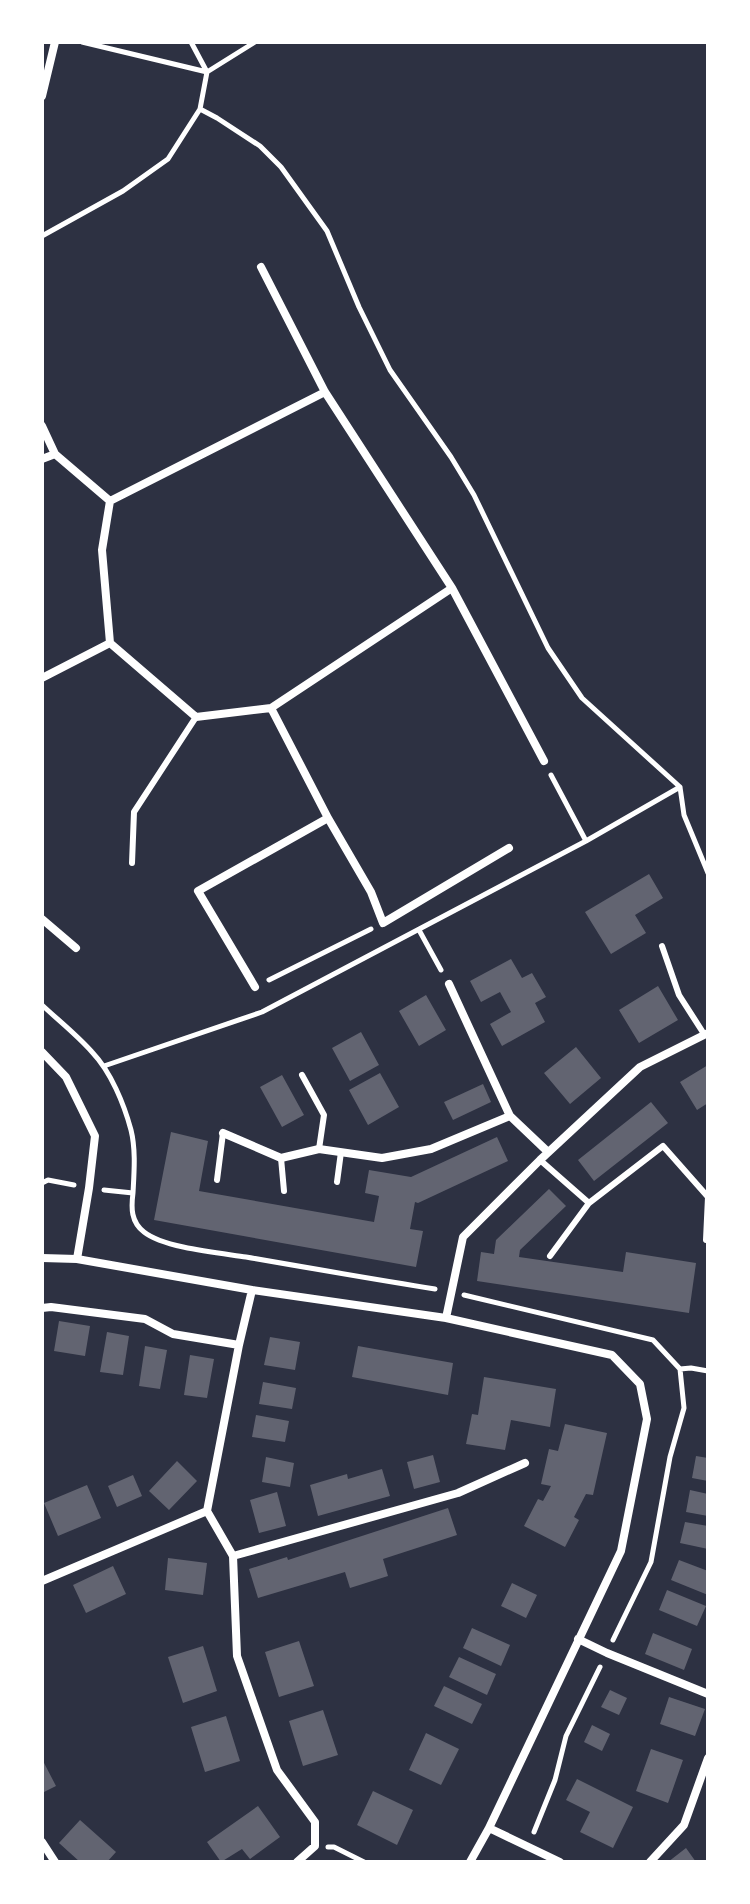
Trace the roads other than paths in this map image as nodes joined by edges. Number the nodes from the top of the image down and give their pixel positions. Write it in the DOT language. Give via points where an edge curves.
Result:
graph roads {
  1 [pos="55,42"];
  2 [pos="42,94"];
  3 [pos="261,267"];
  4 [pos="325,392"];
  5 [pos="42,426"];
  6 [pos="55,454"];
  7 [pos="42,459"];
  8 [pos="110,501"];
  9 [pos="452,588"];
  10 [pos="110,643"];
  11 [pos="42,678"];
  12 [pos="271,708"];
  13 [pos="196,717"];
  14 [pos="544,761"];
  15 [pos="328,818"];
  16 [pos="509,848"];
  17 [pos="132,863"];
  18 [pos="42,919"];
  19 [pos="662,946"];
  20 [pos="76,948"];
  21 [pos="449,984"];
  22 [pos="255,987"];
  23 [pos="706,1033"];
  24 [pos="42,1052"];
  25 [pos="302,1075"];
  26 [pos="510,1116"];
  27 [pos="223,1133"];
  28 [pos="319,1149"];
  29 [pos="341,1152"];
  30 [pos="548,1152"];
  31 [pos="281,1158"];
  32 [pos="540,1160"];
  33 [pos="217,1180"];
  34 [pos="337,1182"];
  35 [pos="284,1191"];
  36 [pos="589,1203"];
  37 [pos="706,1240"];
  38 [pos="550,1256"];
  39 [pos="42,1258"];
  40 [pos="77,1259"];
  41 [pos="252,1290"];
  42 [pos="42,1308"];
  43 [pos="446,1318"];
  44 [pos="239,1345"];
  45 [pos="525,1463"];
  46 [pos="207,1511"];
  47 [pos="233,1556"];
  48 [pos="42,1581"];
  49 [pos="578,1639"];
  50 [pos="708,1694"];
  51 [pos="708,1758"];
  52 [pos="489,1828"];
  53 [pos="42,1842"];
  54 [pos="542,1858"];
  55 [pos="55,1862"];
  56 [pos="297,1862"];
  57 [pos="470,1862"];
  58 [pos="560,1862"];
  59 [pos="650,1862"];
  1 -- 2 [label="street"];
  3 -- 4 [label="street"];
  4 -- 8 [label="street"];
  4 -- 9 [label="street"];
  5 -- 6 [label="street"];
  6 -- 7 [label="street"];
  6 -- 8 [label="street"];
  8 -- 10 [label="street" via="102,550"];
  9 -- 12 [label="street"];
  9 -- 14 [label="street"];
  10 -- 11 [label="street"];
  10 -- 13 [label="street"];
  12 -- 13 [label="street"];
  12 -- 15 [label="street"];
  13 -- 17 [label="lane" via="134,812"];
  15 -- 16 [label="street" via="383,923"];
  15 -- 22 [label="street" via="198,891"];
  18 -- 20 [label="street"];
  19 -- 23 [label="lane" via="679,995"];
  21 -- 26 [label="street"];
  23 -- 30 [label="street" via="640,1067"];
  24 -- 40 [label="street" via="66,1077 95,1136"];
  25 -- 28 [label="lane" via="324,1115"];
  26 -- 29 [label="street" via="431,1149 382,1158"];
  26 -- 30 [label="street"];
  27 -- 31 [label="street"];
  27 -- 33 [label="lane"];
  28 -- 29 [label="street"];
  28 -- 31 [label="street"];
  29 -- 34 [label="lane"];
  30 -- 32 [label="street"];
  31 -- 35 [label="lane"];
  32 -- 36 [label="lane"];
  32 -- 43 [label="street" via="463,1237"];
  36 -- 37 [label="lane" via="663,1146 708,1197"];
  36 -- 38 [label="lane"];
  39 -- 40 [label="street"];
  40 -- 41 [label="street"];
  41 -- 43 [label="street"];
  41 -- 44 [label="street"];
  42 -- 44 [label="street" via="145,1319 173,1334"];
  43 -- 49 [label="street" via="612,1355 640,1384 647,1419 621,1551"];
  44 -- 46 [label="street"];
  45 -- 47 [label="street" via="458,1493"];
  46 -- 47 [label="street"];
  46 -- 48 [label="street"];
  47 -- 56 [label="street" via="237,1656 277,1770 315,1822 315,1846"];
  49 -- 50 [label="street"];
  49 -- 52 [label="street"];
  51 -- 59 [label="street" via="684,1825"];
  52 -- 54 [label="street"];
  52 -- 57 [label="street"];
  53 -- 55 [label="street"];
  54 -- 58 [label="street"];
}
